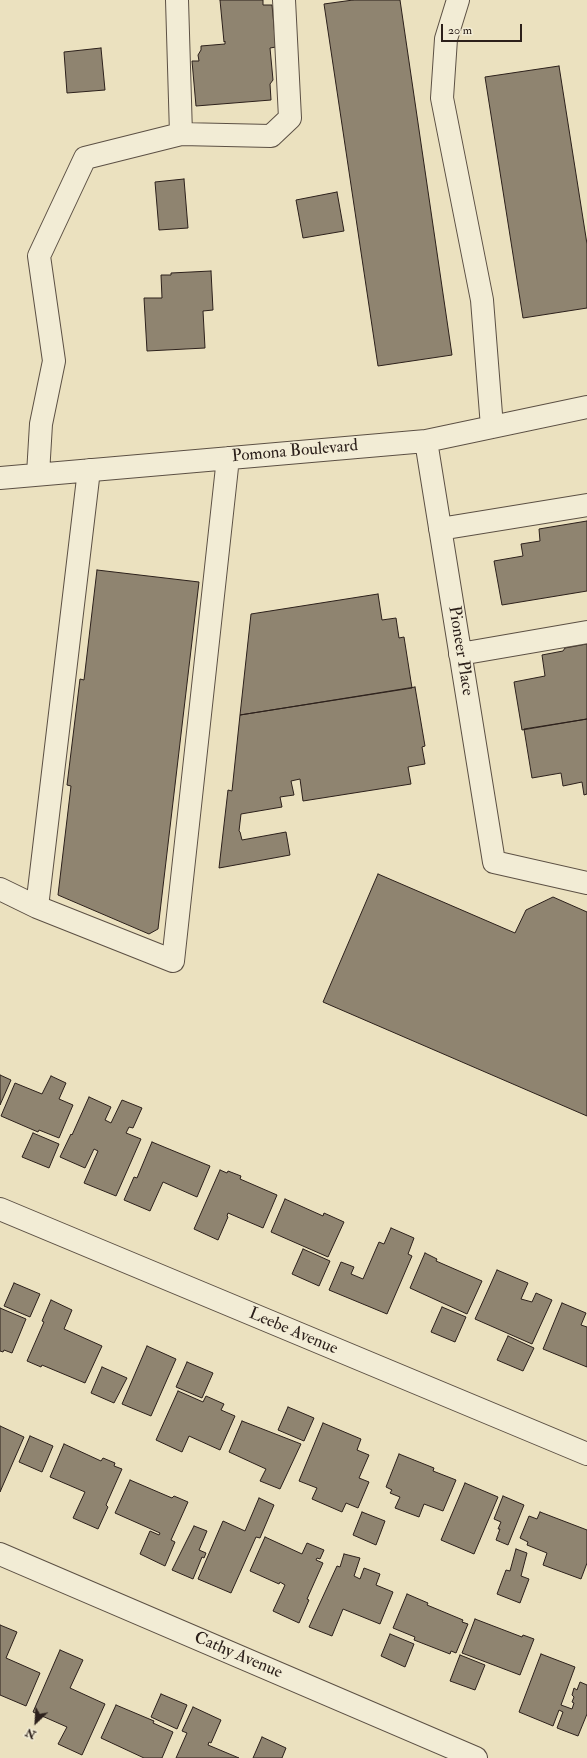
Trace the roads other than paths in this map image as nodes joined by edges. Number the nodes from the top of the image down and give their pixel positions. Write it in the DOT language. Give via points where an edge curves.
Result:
graph roads {
  1 [pos="177,0"];
  2 [pos="284,0"];
  3 [pos="458,0"];
  4 [pos="181,134"];
  5 [pos="587,407"];
  6 [pos="492,427"];
  7 [pos="426,441"];
  8 [pos="228,458"];
  9 [pos="89,470"];
  10 [pos="38,474"];
  11 [pos="0,478"];
  12 [pos="587,505"];
  13 [pos="440,530"];
  14 [pos="587,632"];
  15 [pos="460,654"];
  16 [pos="587,883"];
  17 [pos="0,889"];
  18 [pos="38,907"];
  19 [pos="0,1209"];
  20 [pos="587,1454"];
  21 [pos="0,1554"];
  22 [pos="476,1758"];
  1 -- 4 [label="street"];
  2 -- 4 [label="street" via="290,118 271,136"];
  3 -- 6 [label="street" via="446,39 442,98 482,300"];
  4 -- 10 [label="street" via="85,158 39,256 54,362 41,424"];
  5 -- 6 [label="street, Pomona Boulevard"];
  6 -- 7 [label="street, Pomona Boulevard"];
  7 -- 8 [label="street, Pomona Boulevard"];
  7 -- 13 [label="street, Pioneer Place"];
  8 -- 9 [label="street, Pomona Boulevard"];
  8 -- 18 [label="street" via="174,961"];
  9 -- 10 [label="street, Pomona Boulevard"];
  9 -- 18 [label="street"];
  10 -- 11 [label="street, Pomona Boulevard"];
  12 -- 13 [label="street"];
  13 -- 15 [label="street, Pioneer Place"];
  14 -- 15 [label="street"];
  15 -- 16 [label="street, Pioneer Place" via="494,862"];
  17 -- 18 [label="street"];
  19 -- 20 [label="street, Leebe Avenue"];
  21 -- 22 [label="street, Cathy Avenue"];
}
